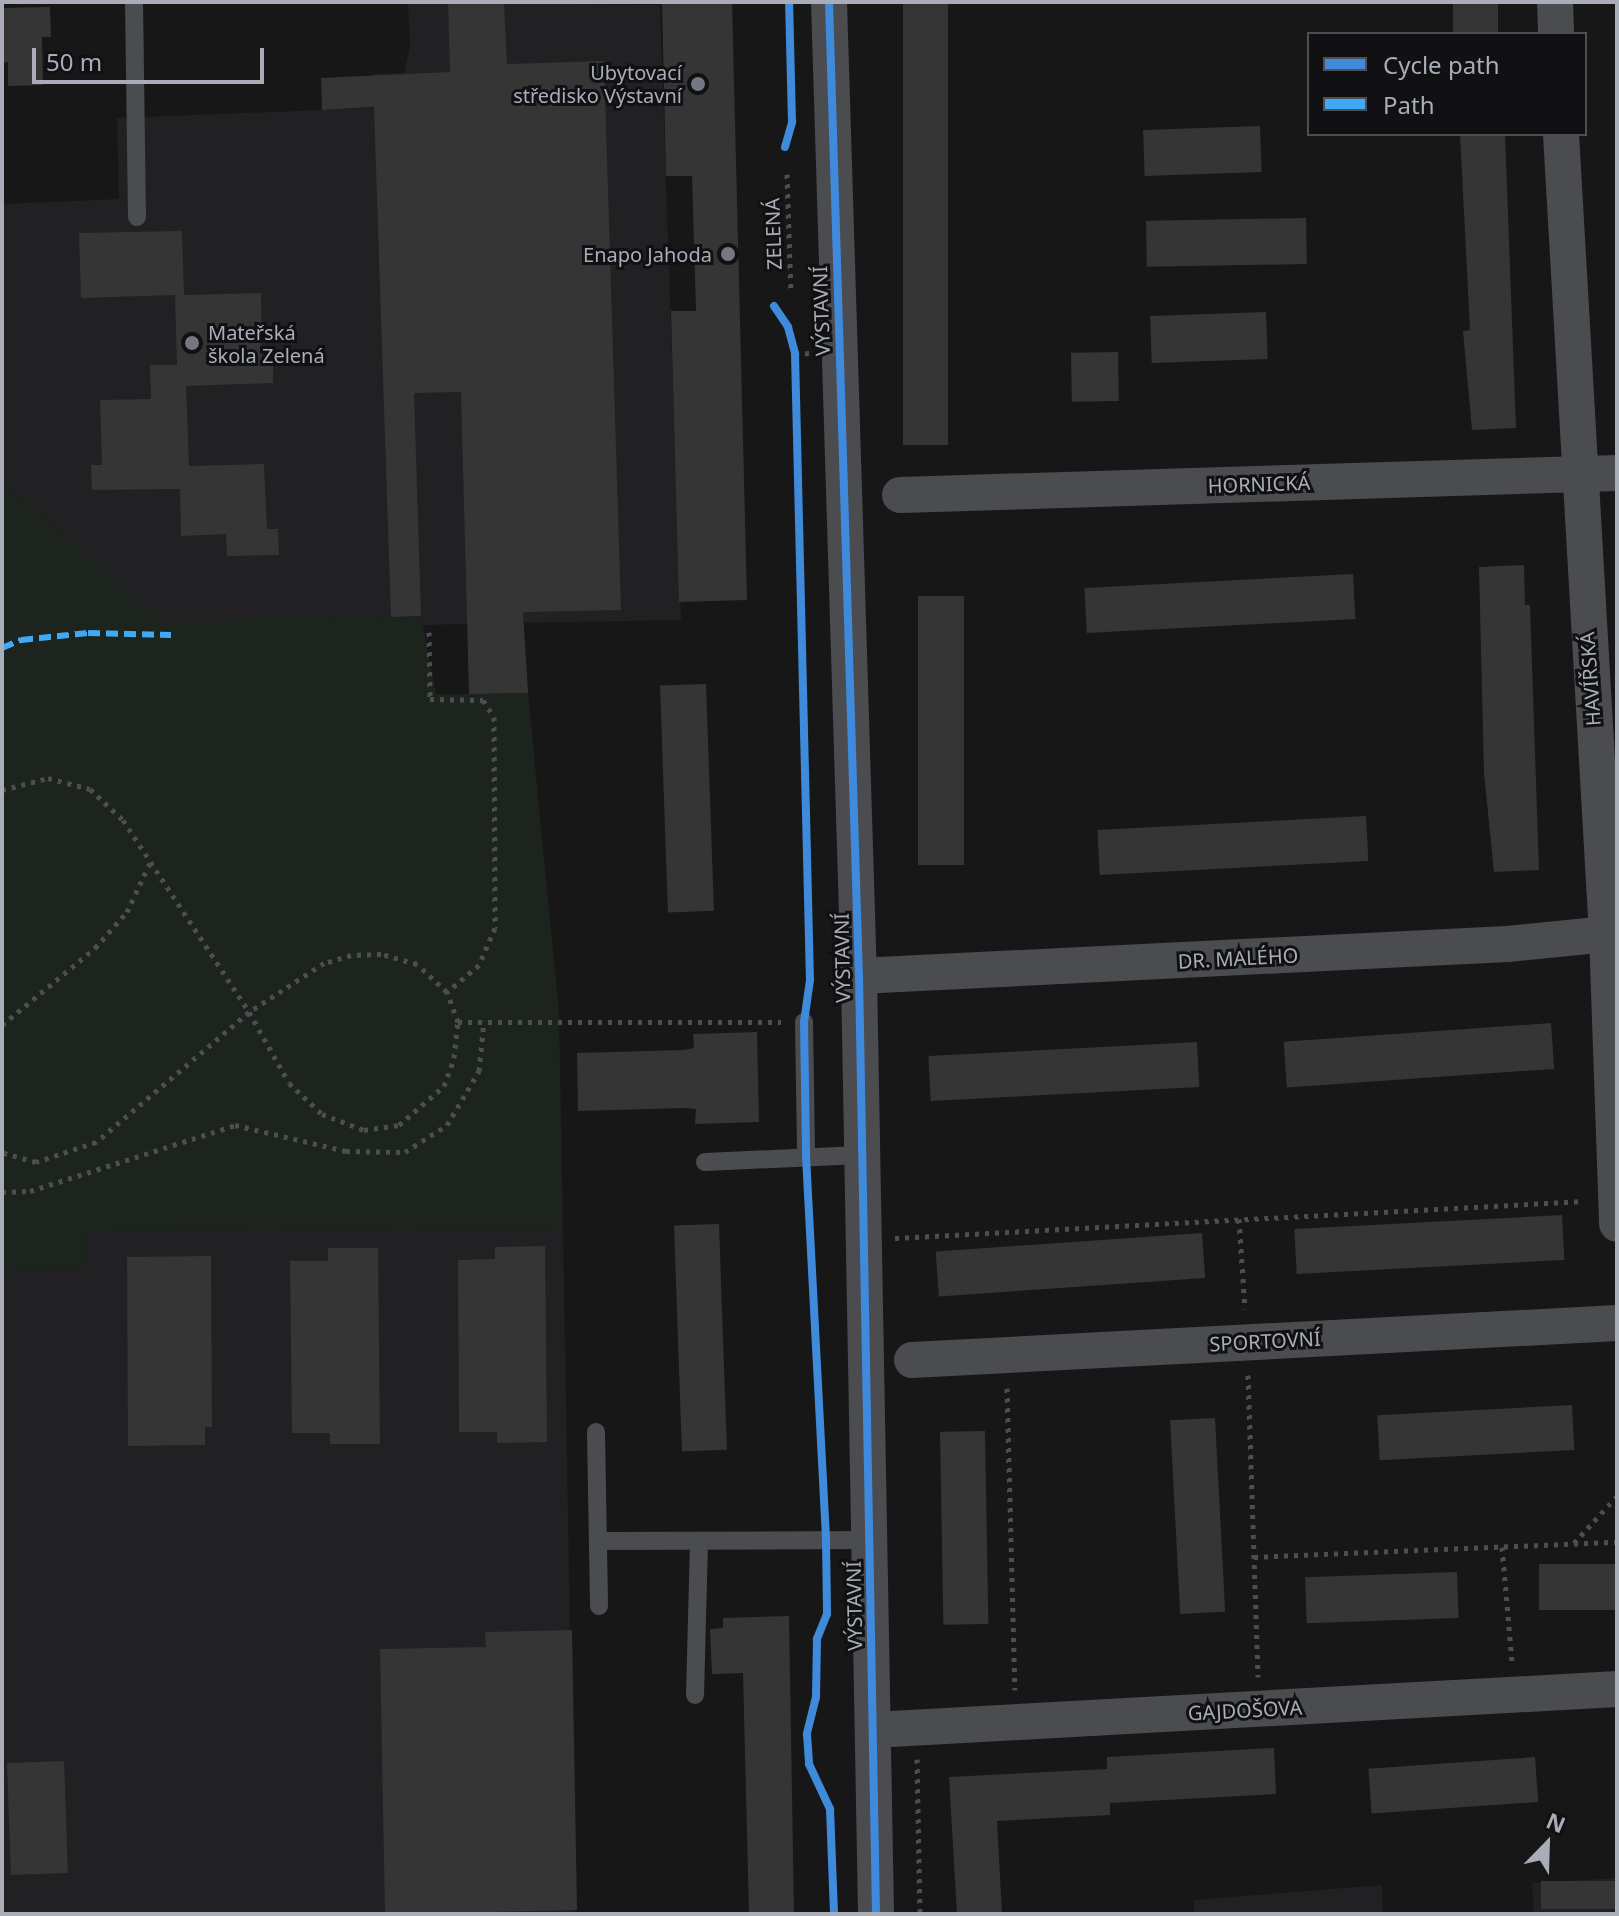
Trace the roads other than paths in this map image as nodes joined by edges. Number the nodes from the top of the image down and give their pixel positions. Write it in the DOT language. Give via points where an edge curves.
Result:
graph roads {
  1 [pos="134,2"];
  2 [pos="829,2"];
  3 [pos="1555,2"];
  4 [pos="1556,32"];
  5 [pos="1561,136"];
  6 [pos="137,217"];
  7 [pos="1617,473"];
  8 [pos="1577,474"];
  9 [pos="900,495"];
  10 [pos="1612,933"];
  11 [pos="859,976"];
  12 [pos="804,1022"];
  13 [pos="860,1155"];
  14 [pos="806,1156"];
  15 [pos="705,1162"];
  16 [pos="1616,1212"];
  17 [pos="1617,1323"];
  18 [pos="912,1360"];
  19 [pos="596,1432"];
  20 [pos="868,1540"];
  21 [pos="598,1541"];
  22 [pos="699,1541"];
  23 [pos="599,1606"];
  24 [pos="1617,1689"];
  25 [pos="695,1695"];
  26 [pos="873,1730"];
  27 [pos="876,1914"];
  1 -- 6 [label="lane"];
  2 -- 11 [label="street, VÝSTAVNÍ"];
  3 -- 4 [label="street"];
  5 -- 8 [label="street, HAVÍŘSKÁ"];
  7 -- 8 [label="street, HORNICKÁ"];
  8 -- 9 [label="street, HORNICKÁ"];
  8 -- 10 [label="street, HAVÍŘSKÁ"];
  10 -- 11 [label="street, DR. MALÉHO" via="1507,944"];
  10 -- 16 [label="street, HAVÍŘSKÁ"];
  11 -- 13 [label="street, VÝSTAVNÍ"];
  12 -- 14 [label="lane"];
  13 -- 14 [label="lane"];
  13 -- 20 [label="street, VÝSTAVNÍ"];
  14 -- 15 [label="lane"];
  17 -- 18 [label="street, SPORTOVNÍ"];
  19 -- 21 [label="lane"];
  20 -- 22 [label="lane"];
  20 -- 26 [label="street, VÝSTAVNÍ"];
  21 -- 22 [label="lane"];
  21 -- 23 [label="lane"];
  22 -- 25 [label="lane"];
  24 -- 26 [label="street, GAJDOŠOVA"];
  26 -- 27 [label="street, VÝSTAVNÍ"];
}
